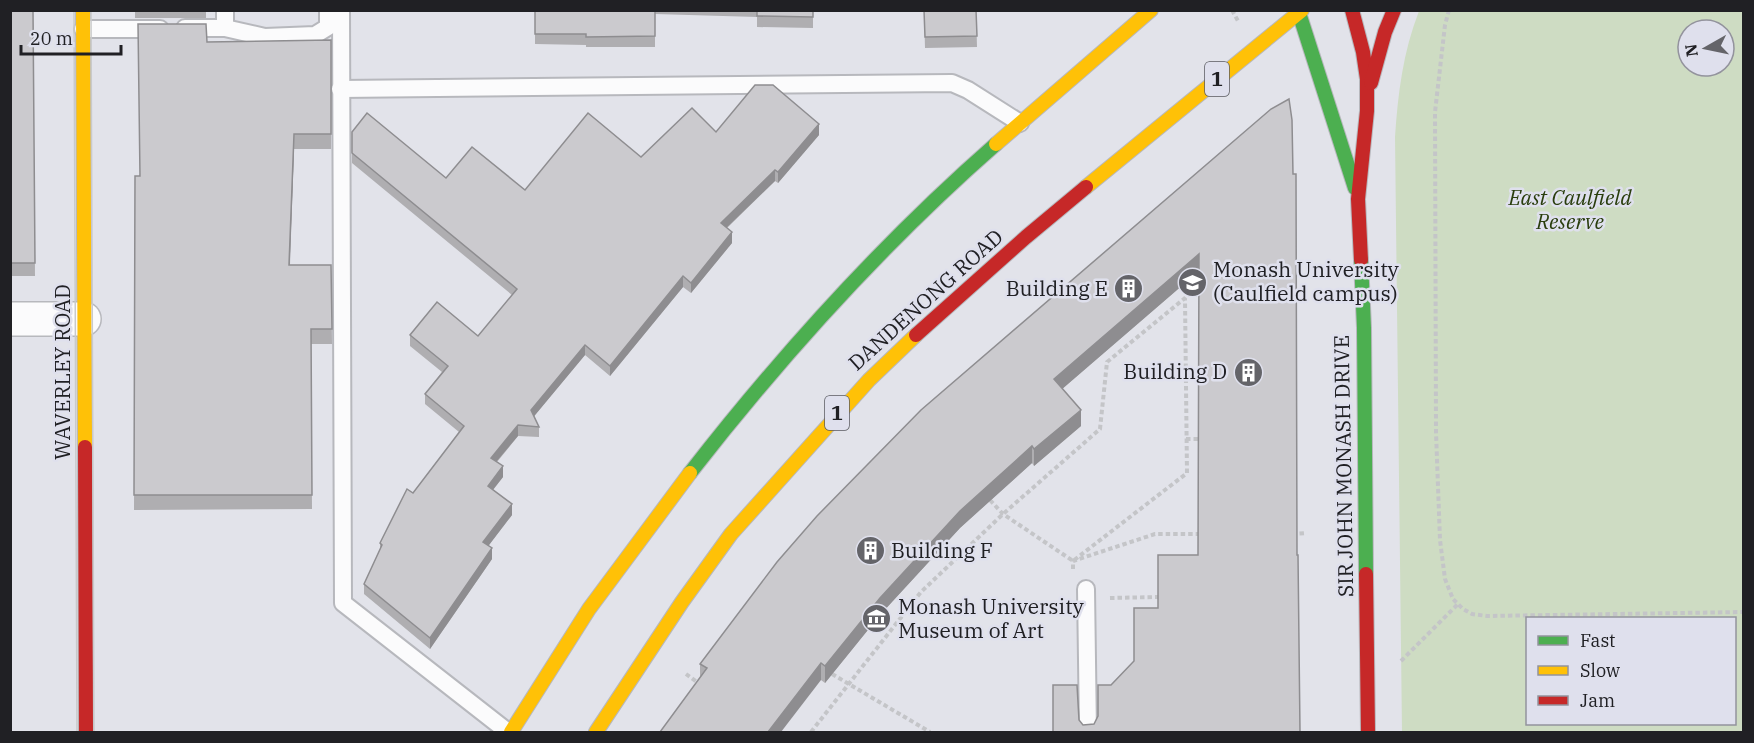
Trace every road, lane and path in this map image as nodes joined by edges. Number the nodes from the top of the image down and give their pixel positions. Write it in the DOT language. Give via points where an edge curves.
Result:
graph roads {
  1 [pos="83,10"];
  2 [pos="225,10"];
  3 [pos="328,10"];
  4 [pos="341,10"];
  5 [pos="1151,10"];
  6 [pos="1232,10"];
  7 [pos="1352,10"];
  8 [pos="1394,10"];
  9 [pos="1449,10"];
  10 [pos="1301,12"];
  11 [pos="1239,21"];
  12 [pos="225,28"];
  13 [pos="83,29"];
  14 [pos="340,89"];
  15 [pos="1368,96"];
  16 [pos="1020,123"];
  17 [pos="1358,199"];
  18 [pos="1189,293"];
  19 [pos="1185,298"];
  20 [pos="10,319"];
  21 [pos="84,319"];
  22 [pos="1186,439"];
  23 [pos="1200,439"];
  24 [pos="990,500"];
  25 [pos="1003,514"];
  26 [pos="1213,534"];
  27 [pos="1283,534"];
  28 [pos="1306,534"];
  29 [pos="1073,561"];
  30 [pos="1086,593"];
  31 [pos="1158,597"];
  32 [pos="1458,604"];
  33 [pos="1743,612"];
  34 [pos="1398,664"];
  35 [pos="686,674"];
  36 [pos="832,674"];
  37 [pos="848,685"];
  38 [pos="704,687"];
  39 [pos="86,732"];
  40 [pos="509,732"];
  41 [pos="596,732"];
  42 [pos="811,732"];
  43 [pos="930,732"];
  44 [pos="1088,732"];
  45 [pos="1368,732"];
  1 -- 13 [label="main road, WAVERLEY ROAD"];
  2 -- 12 [label="lane"];
  3 -- 12 [label="lane" via="328,27 315,35 265,37"];
  4 -- 14 [label="lane"];
  5 -- 16 [label="main road"];
  6 -- 11 [label="path"];
  7 -- 15 [label="main road, SIR JOHN MONASH DRIVE" via="1366,65"];
  8 -- 15 [label="main road"];
  9 -- 32 [label="path" via="1435,112 1436,432 1440,540 1445,579"];
  10 -- 17 [label="main road, SIR JOHN MONASH DRIVE"];
  10 -- 41 [label="main road, DANDENONG ROAD / 1" via="1082,189 868,380 731,534"];
  12 -- 13 [label="lane"];
  13 -- 21 [label="main road, WAVERLEY ROAD"];
  14 -- 16 [label="lane" via="952,83"];
  14 -- 40 [label="lane" via="343,603"];
  15 -- 17 [label="main road, SIR JOHN MONASH DRIVE"];
  16 -- 40 [label="main road" via="900,234 744,406 660,511"];
  17 -- 45 [label="main road, SIR JOHN MONASH DRIVE" via="1364,328"];
  18 -- 19 [label="path"];
  19 -- 22 [label="path"];
  19 -- 25 [label="path" via="1107,363 1100,429"];
  20 -- 21 [label="street"];
  21 -- 39 [label="main road, WAVERLEY ROAD"];
  22 -- 23 [label="path"];
  22 -- 29 [label="path" via="1186,473"];
  24 -- 25 [label="path"];
  25 -- 29 [label="path"];
  25 -- 37 [label="path" via="921,592"];
  26 -- 29 [label="path" via="1155,534"];
  27 -- 28 [label="path"];
  29 -- 30 [label="path" via="1074,598"];
  30 -- 31 [label="path"];
  30 -- 44 [label="lane"];
  32 -- 33 [label="path" via="1472,614 1487,616"];
  32 -- 34 [label="path"];
  35 -- 38 [label="path"];
  36 -- 37 [label="path"];
  37 -- 42 [label="path"];
  37 -- 43 [label="path"];
}
